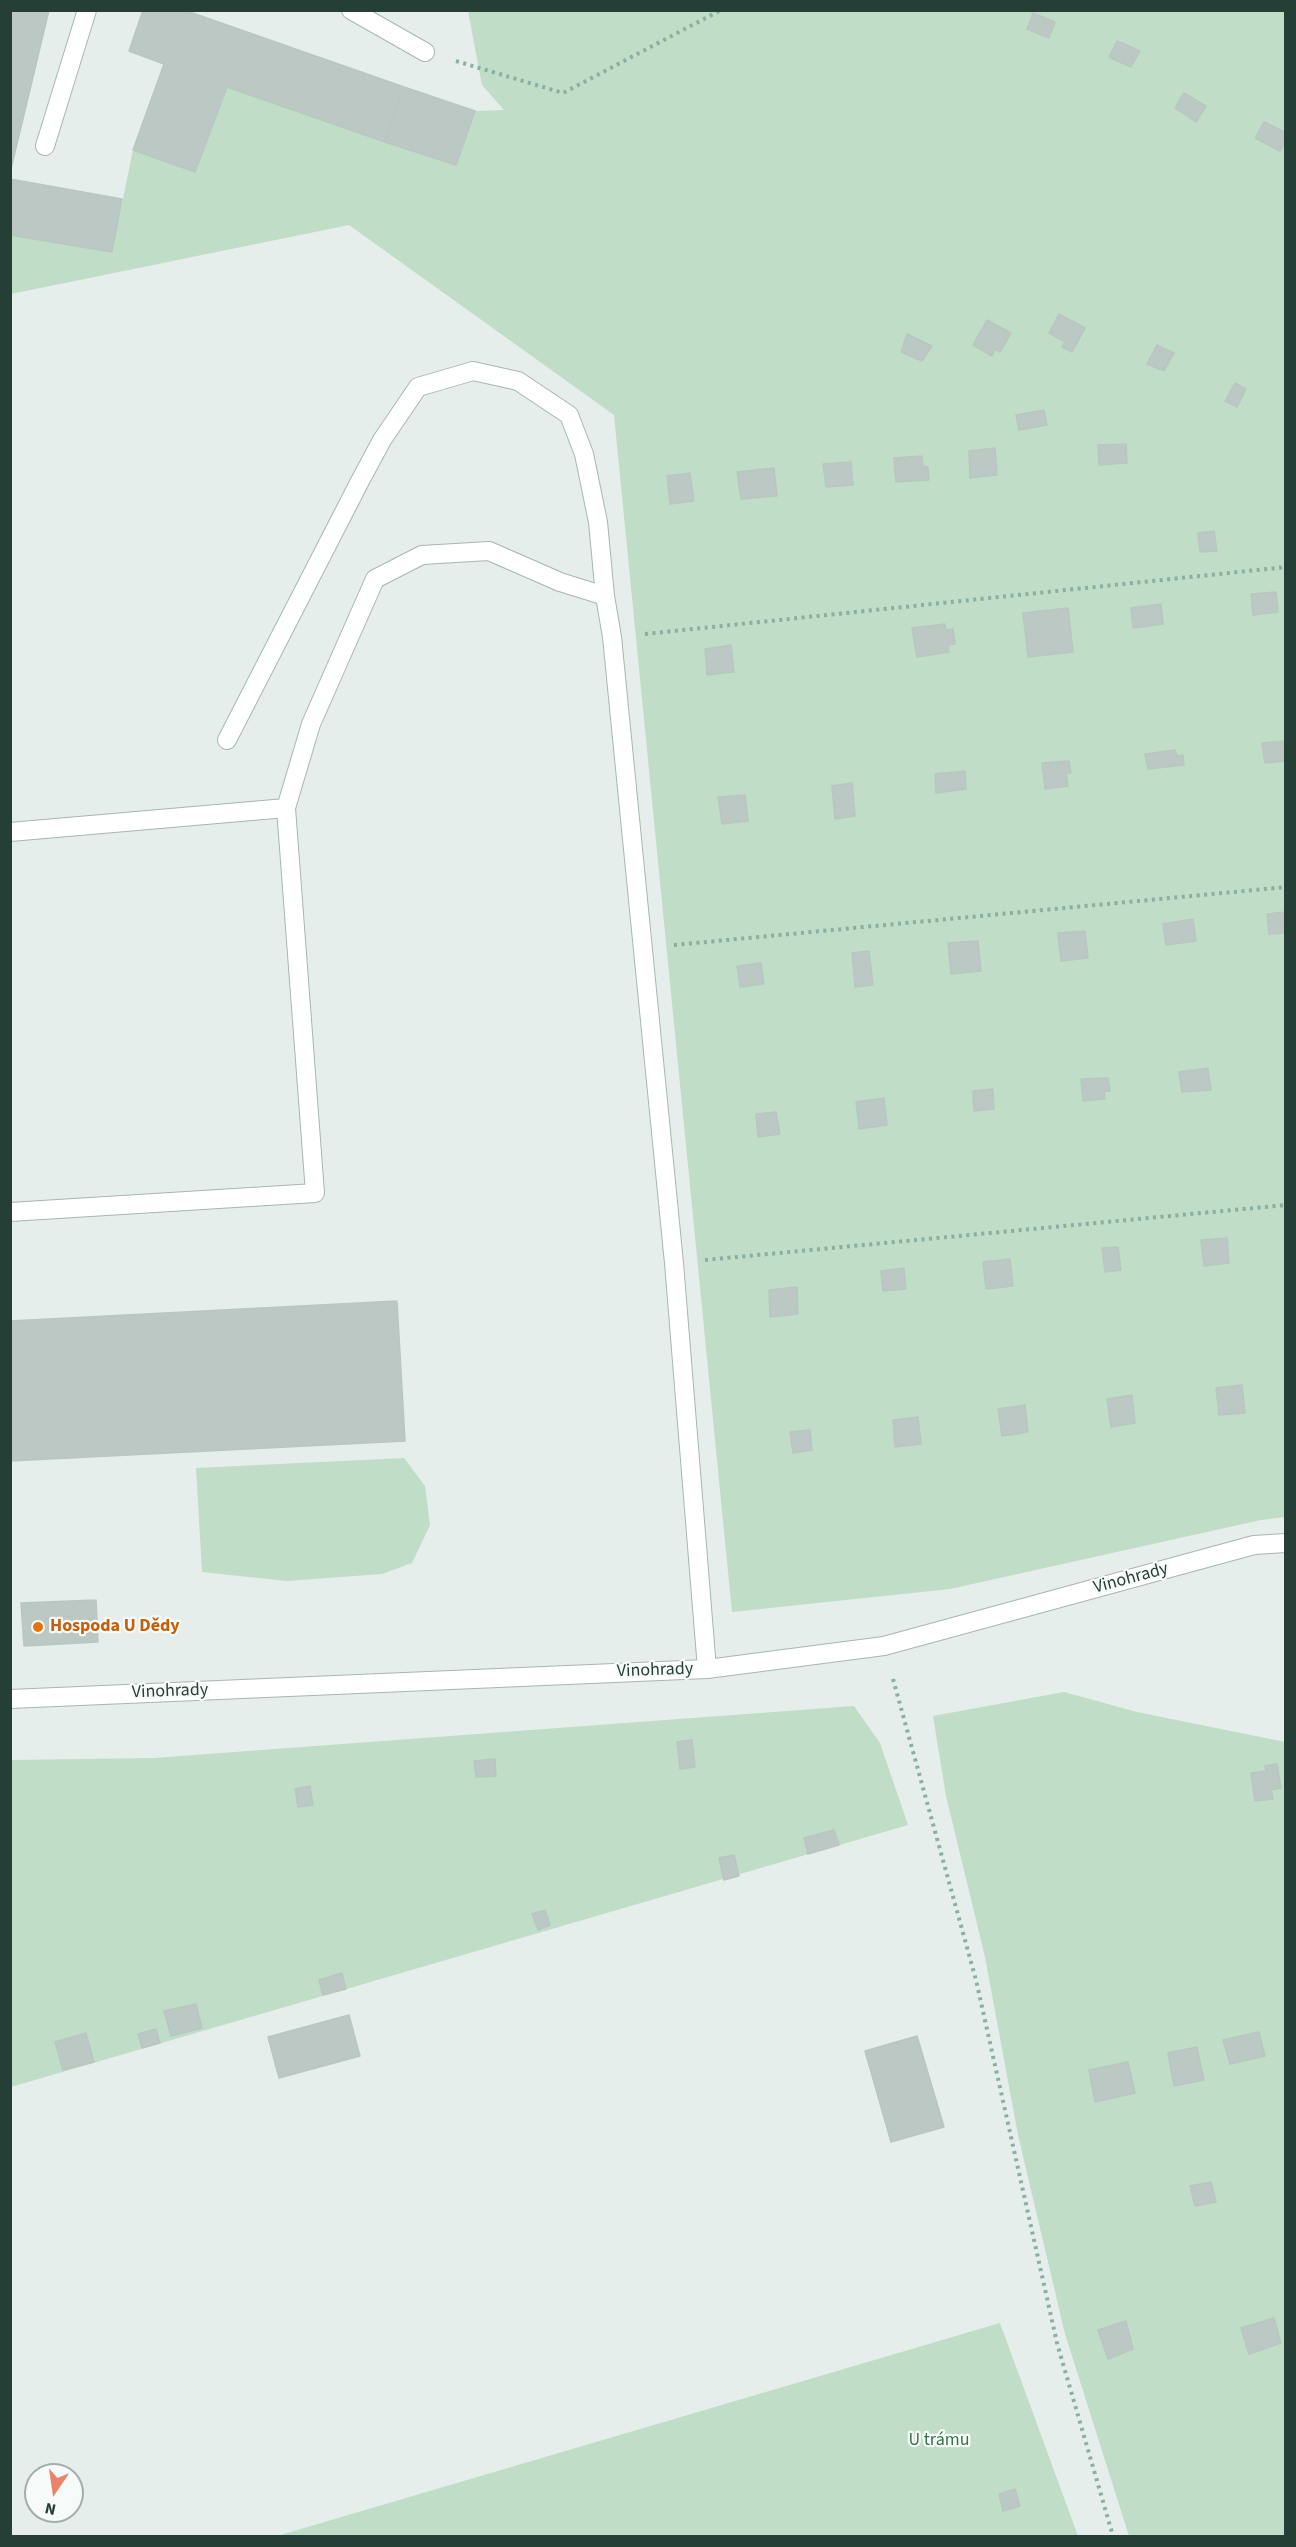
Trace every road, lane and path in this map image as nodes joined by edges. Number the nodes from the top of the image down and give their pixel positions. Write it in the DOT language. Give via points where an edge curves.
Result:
graph roads {
  1 [pos="87,10"];
  2 [pos="351,10"];
  3 [pos="722,10"];
  4 [pos="425,52"];
  5 [pos="45,146"];
  6 [pos="1286,567"];
  7 [pos="605,596"];
  8 [pos="612,637"];
  9 [pos="227,740"];
  10 [pos="286,808"];
  11 [pos="10,832"];
  12 [pos="1286,886"];
  13 [pos="643,948"];
  14 [pos="1286,1205"];
  15 [pos="10,1212"];
  16 [pos="674,1263"];
  17 [pos="1286,1543"];
  18 [pos="884,1646"];
  19 [pos="707,1669"];
  20 [pos="10,1699"];
  21 [pos="1113,2536"];
  1 -- 5 [label="street"];
  2 -- 4 [label="street"];
  3 -- 4 [label="path" via="563,93"];
  6 -- 8 [label="path"];
  7 -- 8 [label="street"];
  7 -- 9 [label="street" via="584,454 569,415 518,381 473,371 418,387 382,440"];
  7 -- 10 [label="street" via="560,582 489,551 422,555 375,579 311,724"];
  8 -- 13 [label="street"];
  10 -- 11 [label="street"];
  10 -- 15 [label="street" via="315,1193"];
  12 -- 13 [label="path"];
  13 -- 16 [label="street"];
  14 -- 16 [label="path"];
  16 -- 19 [label="street"];
  17 -- 18 [label="street, Vinohrady" via="1254,1545"];
  18 -- 19 [label="street, Vinohrady"];
  18 -- 21 [label="path" via="976,1980 1057,2343"];
  19 -- 20 [label="street, Vinohrady"];
}
